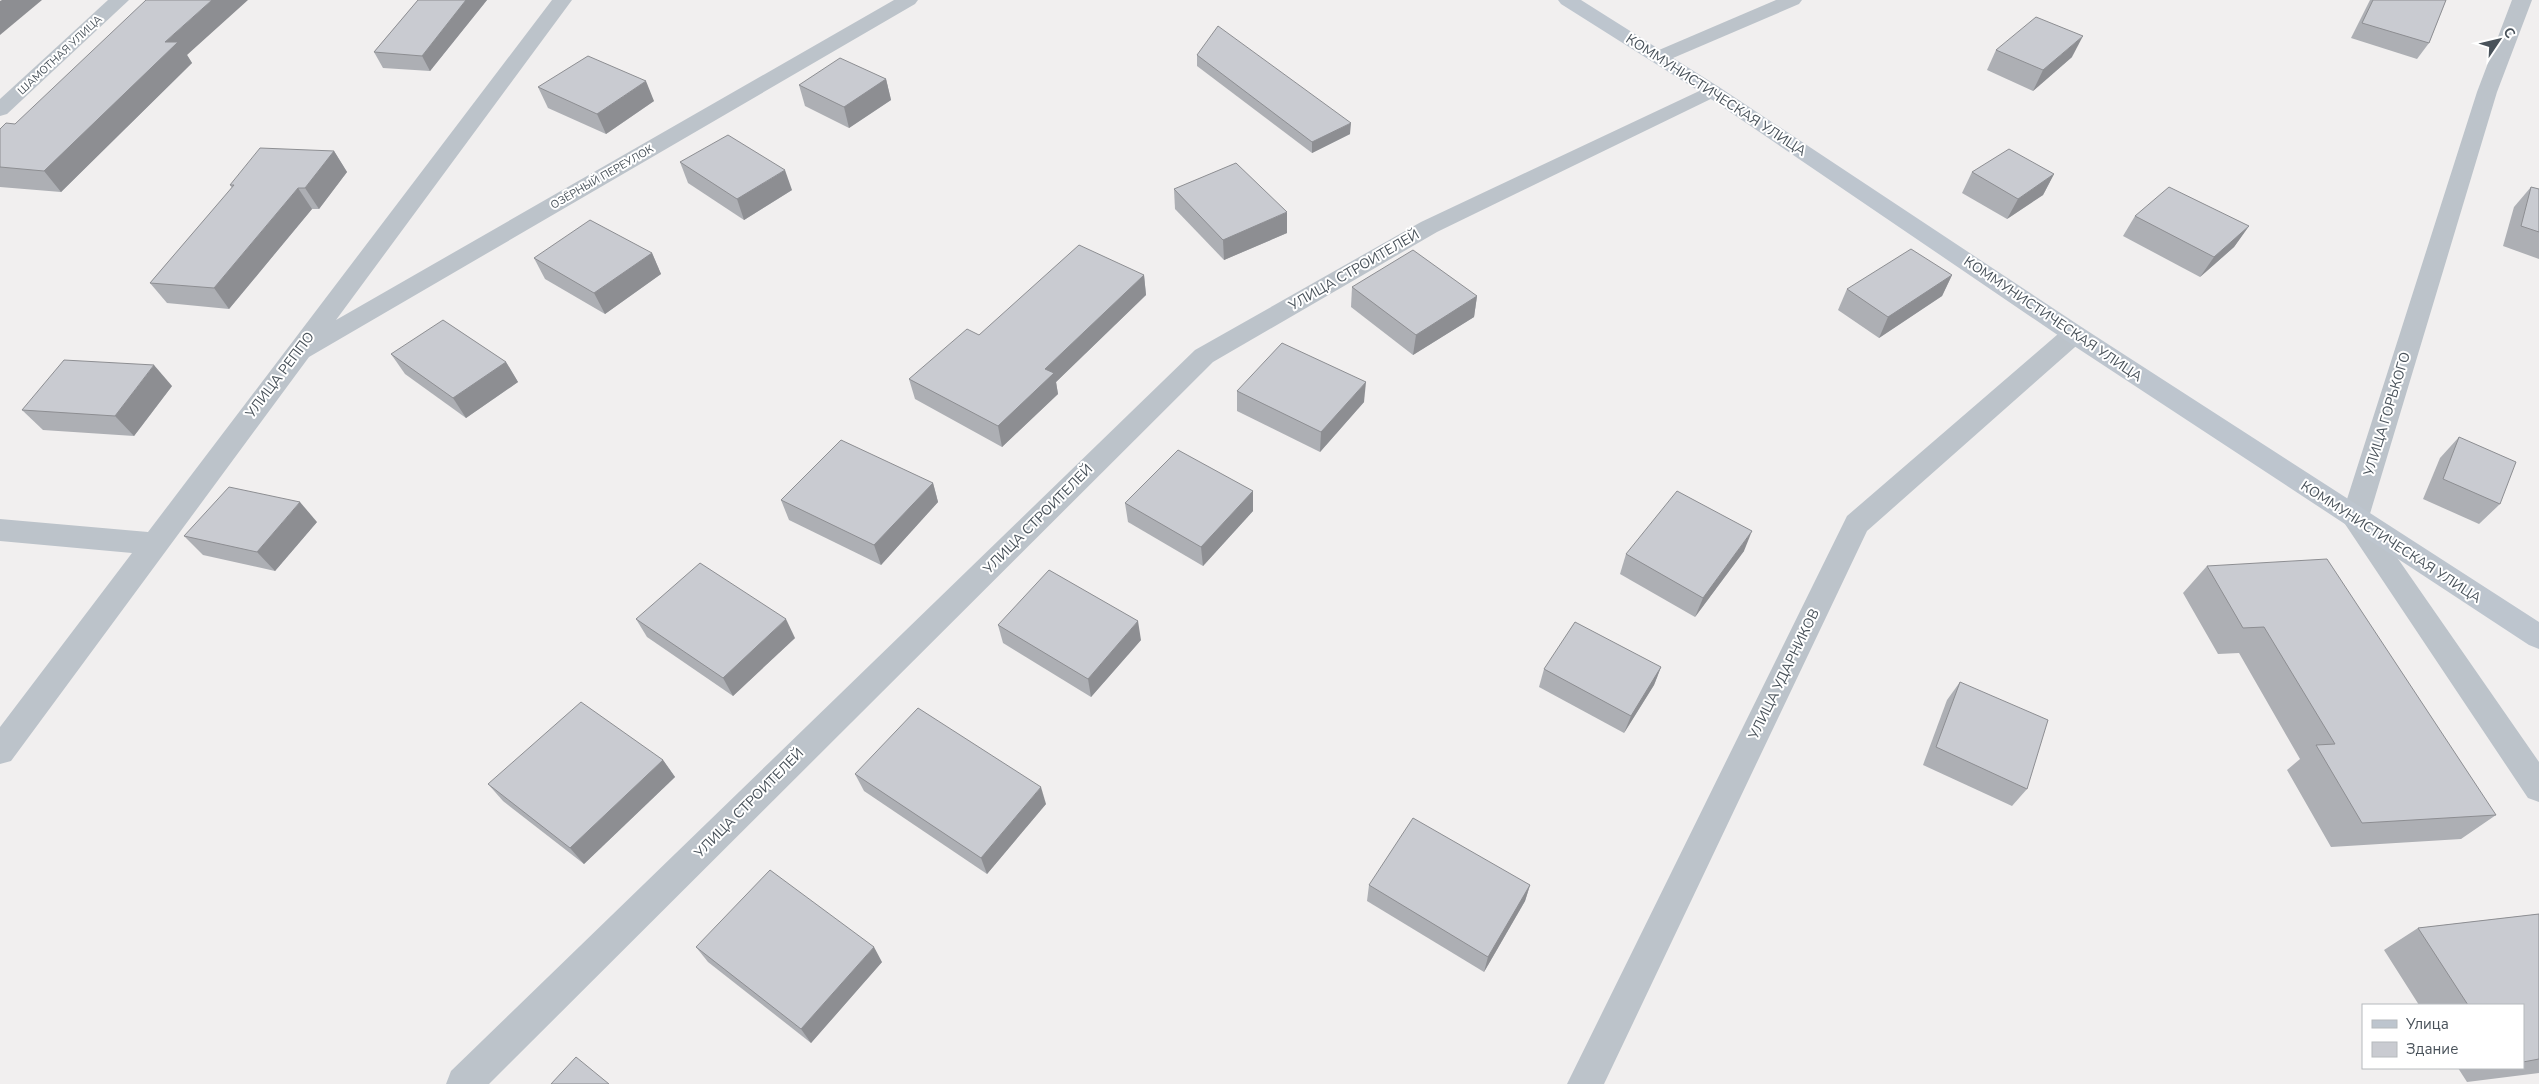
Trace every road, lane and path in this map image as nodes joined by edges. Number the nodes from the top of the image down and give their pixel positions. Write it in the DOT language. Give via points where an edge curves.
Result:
graph roads {
  1 [pos="119,0"];
  2 [pos="562,0"];
  3 [pos="908,0"];
  4 [pos="1568,0"];
  5 [pos="1792,0"];
  6 [pos="2522,0"];
  7 [pos="1659,56"];
  8 [pos="1712,91"];
  9 [pos="0,110"];
  10 [pos="2074,334"];
  11 [pos="295,354"];
  12 [pos="2355,518"];
  13 [pos="0,530"];
  14 [pos="155,544"];
  15 [pos="2539,638"];
  16 [pos="0,751"];
  17 [pos="2539,788"];
  18 [pos="464,1084"];
  19 [pos="1585,1084"];
  1 -- 9 [label="street, ШАМОТНАЯ УЛИЦА"];
  2 -- 11 [label="street, УЛИЦА РЕППО"];
  3 -- 11 [label="street, ОЗЁРНЫЙ ПЕРЕУЛОК"];
  4 -- 7 [label="street, КОММУНИСТИЧЕСКАЯ УЛИЦА"];
  5 -- 7 [label="street"];
  6 -- 12 [label="street, УЛИЦА ГОРЬКОГО" via="2487,92"];
  7 -- 8 [label="street, КОММУНИСТИЧЕСКАЯ УЛИЦА"];
  8 -- 10 [label="street, КОММУНИСТИЧЕСКАЯ УЛИЦА"];
  8 -- 18 [label="street, УЛИЦА СТРОИТЕЛЕЙ" via="1429,227 1204,356"];
  10 -- 12 [label="street, КОММУНИСТИЧЕСКАЯ УЛИЦА"];
  10 -- 19 [label="street, УЛИЦА УДАРНИКОВ" via="1857,524"];
  11 -- 14 [label="street, УЛИЦА РЕППО"];
  12 -- 15 [label="street, КОММУНИСТИЧЕСКАЯ УЛИЦА"];
  12 -- 17 [label="street"];
  13 -- 14 [label="street"];
  14 -- 16 [label="street, УЛИЦА РЕППО"];
}
